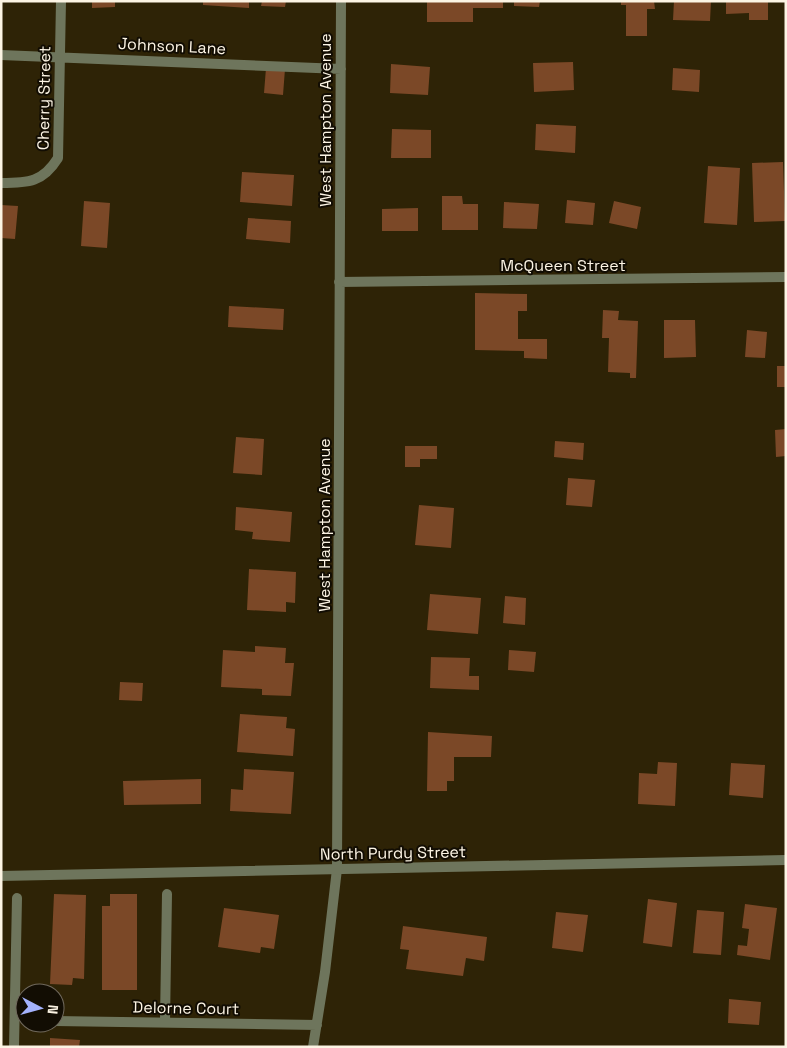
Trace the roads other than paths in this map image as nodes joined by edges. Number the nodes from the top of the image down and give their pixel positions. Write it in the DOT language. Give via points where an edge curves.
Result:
graph roads {
  1 [pos="61,1"];
  2 [pos="341,1"];
  3 [pos="1,55"];
  4 [pos="60,56"];
  5 [pos="340,69"];
  6 [pos="1,183"];
  7 [pos="786,277"];
  8 [pos="340,282"];
  9 [pos="786,860"];
  10 [pos="336,869"];
  11 [pos="1,876"];
  12 [pos="167,894"];
  13 [pos="17,898"];
  14 [pos="14,1020"];
  15 [pos="65,1021"];
  16 [pos="165,1022"];
  17 [pos="317,1025"];
  18 [pos="14,1047"];
  19 [pos="313,1047"];
  1 -- 4 [label="street, Cherry Street"];
  2 -- 5 [label="street, West Hampton Avenue"];
  3 -- 4 [label="street, Johnson Lane"];
  4 -- 5 [label="street, Johnson Lane"];
  4 -- 6 [label="street, Cherry Street" via="58,158 50,171 33,181"];
  5 -- 8 [label="street, West Hampton Avenue"];
  7 -- 8 [label="street, McQueen Street"];
  8 -- 10 [label="street, West Hampton Avenue"];
  9 -- 10 [label="street, North Purdy Street"];
  10 -- 11 [label="street, North Purdy Street"];
  10 -- 17 [label="street, West Hampton Avenue"];
  12 -- 16 [label="street"];
  13 -- 14 [label="street"];
  14 -- 18 [label="street"];
  15 -- 16 [label="street, Delorne Court"];
  16 -- 17 [label="street, Delorne Court"];
  17 -- 19 [label="street, West Hampton Avenue"];
}
